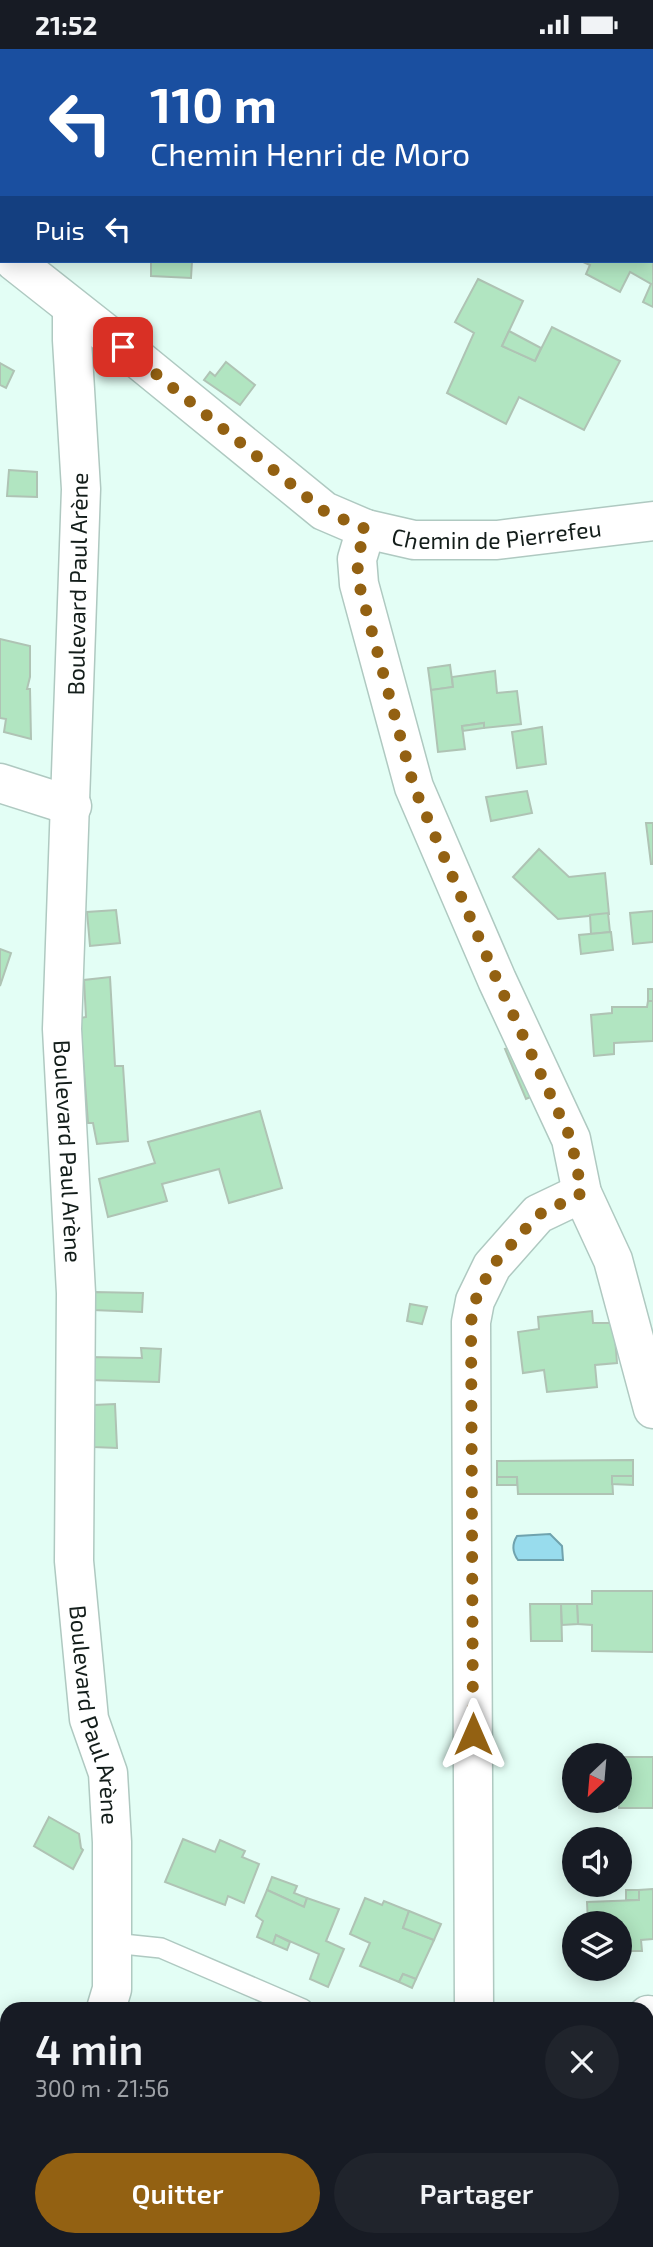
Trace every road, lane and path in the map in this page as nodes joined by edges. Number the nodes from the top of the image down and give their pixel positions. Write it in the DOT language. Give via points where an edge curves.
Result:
graph roads {
  1 [pos="16,263"];
  2 [pos="72,308"];
  3 [pos="653,521"];
  4 [pos="366,529"];
  5 [pos="0,783"];
  6 [pos="72,806"];
  7 [pos="582,1193"];
  8 [pos="653,1409"];
  9 [pos="113,1943"];
  10 [pos="113,2002"];
  11 [pos="287,2002"];
  12 [pos="474,2002"];
  1 -- 2 [label="street, Chemin de Pierrefeu"];
  2 -- 4 [label="street, Chemin de Pierrefeu" via="324,511"];
  2 -- 6 [label="street, Boulevard Paul Arène" via="81,489"];
  3 -- 4 [label="street, Chemin de Pierrefeu" via="497,540 414,540"];
  4 -- 7 [label="street" via="357,559 359,584 414,787 571,1139"];
  5 -- 6 [label="street"];
  6 -- 9 [label="street, Boulevard Paul Arène" via="62,1029 76,1293 74,1561 89,1719 108,1773"];
  7 -- 8 [label="street" via="613,1260"];
  7 -- 12 [label="street" via="538,1215 492,1266 475,1301 471,1322"];
  9 -- 10 [label="street, Boulevard Paul Arène"];
  9 -- 11 [label="lane" via="161,1948"];
}
